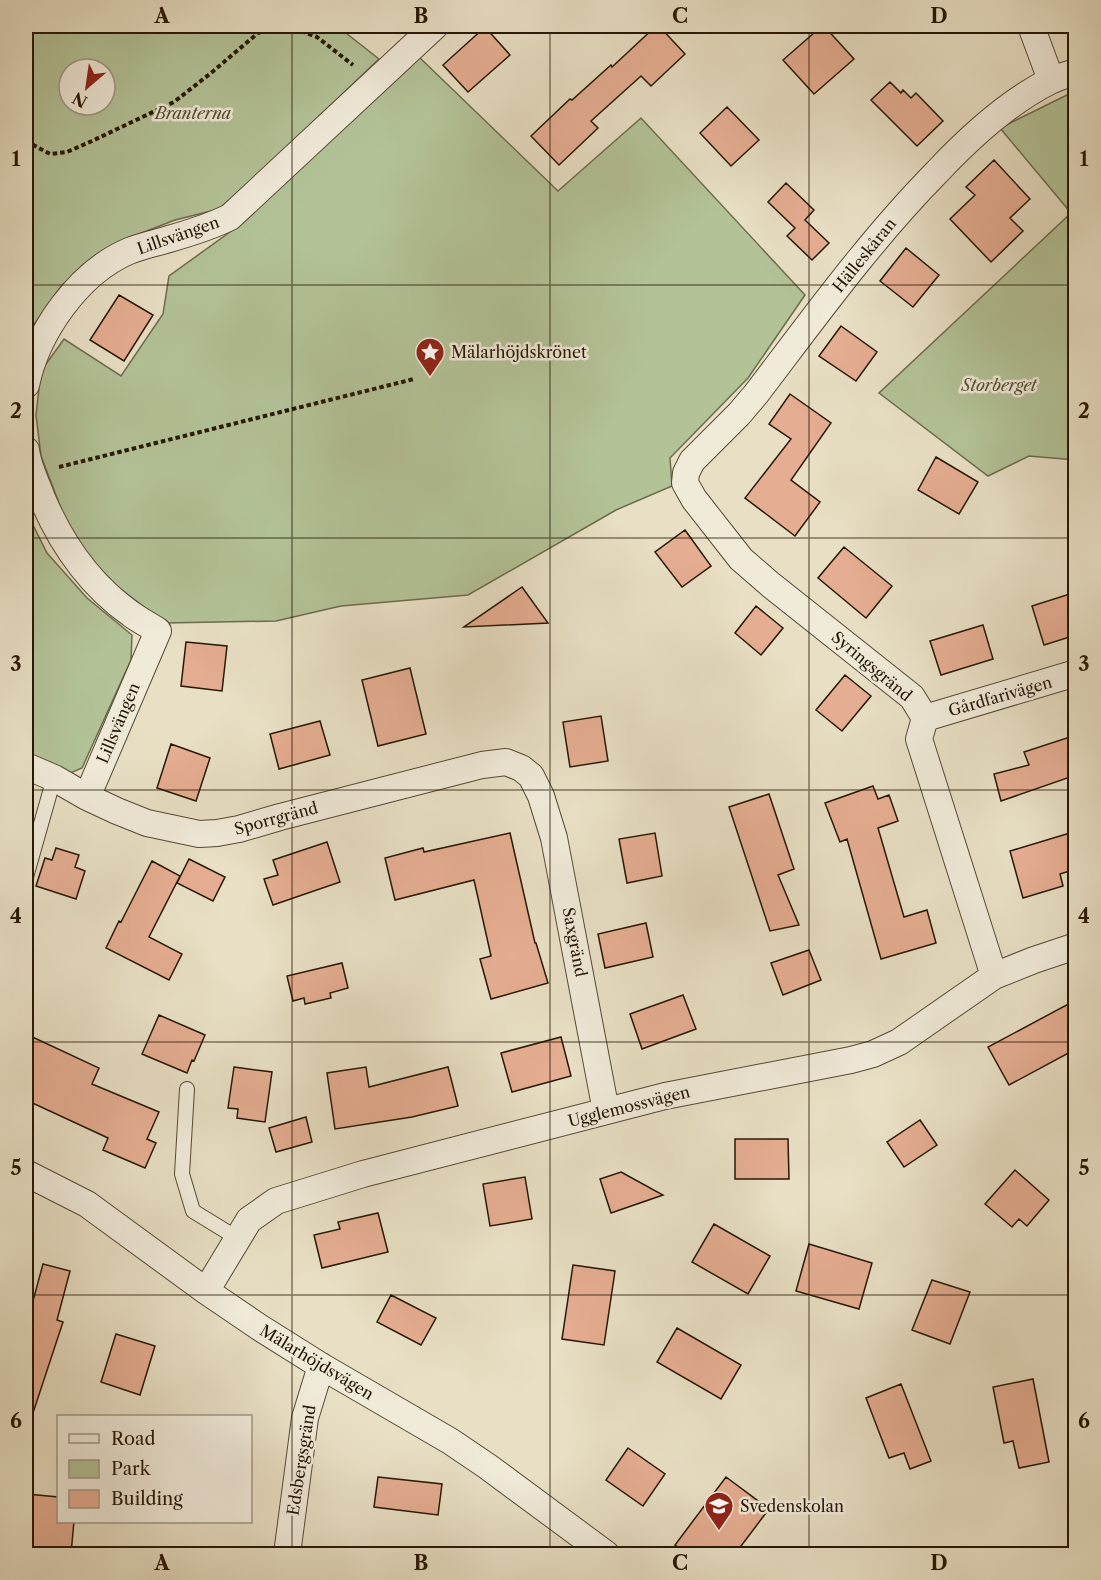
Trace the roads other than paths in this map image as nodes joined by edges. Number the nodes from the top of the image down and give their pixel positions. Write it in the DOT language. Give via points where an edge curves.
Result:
graph roads {
  1 [pos="435,26"];
  2 [pos="1030,26"];
  3 [pos="1076,72"];
  4 [pos="1051,80"];
  5 [pos="26,385"];
  6 [pos="29,462"];
  7 [pos="686,473"];
  8 [pos="1076,674"];
  9 [pos="925,718"];
  10 [pos="26,766"];
  11 [pos="531,776"];
  12 [pos="54,778"];
  13 [pos="87,797"];
  14 [pos="26,877"];
  15 [pos="1076,946"];
  16 [pos="994,976"];
  17 [pos="187,1089"];
  18 [pos="606,1111"];
  19 [pos="26,1173"];
  20 [pos="237,1238"];
  21 [pos="206,1291"];
  22 [pos="321,1366"];
  23 [pos="287,1554"];
  24 [pos="606,1554"];
  1 -- 5 [label="street, Lillsvängen" via="230,217 210,227 129,251 82,284 59,310 40,341"];
  2 -- 4 [label="street"];
  3 -- 4 [label="street, Hälleskåran"];
  4 -- 7 [label="street, Hälleskåran" via="985,126 922,187 739,414 692,461"];
  6 -- 13 [label="street, Lillsvängen" via="50,516 81,567 129,613 158,631"];
  7 -- 9 [label="street, Syringsgränd" via="685,483 694,499 741,559 912,697"];
  8 -- 9 [label="street, Gårdfarivägen"];
  9 -- 16 [label="street, Syringsgränd" via="919,739"];
  10 -- 12 [label="street, Sporrgränd"];
  11 -- 13 [label="street, Sporrgränd" via="506,762 482,765 239,830 208,834 147,822"];
  11 -- 18 [label="street, Saxgränd" via="554,838"];
  12 -- 13 [label="street, Sporrgränd"];
  12 -- 14 [label="lane"];
  15 -- 16 [label="street, Ugglemossvägen"];
  16 -- 18 [label="street, Ugglemossvägen" via="918,1030 873,1054"];
  17 -- 20 [label="lane" via="182,1174 193,1212"];
  18 -- 20 [label="street, Ugglemossvägen" via="363,1174 276,1201 249,1220"];
  19 -- 21 [label="street, Mälarhöjdsvägen" via="87,1204"];
  20 -- 21 [label="street, Ugglemossvägen"];
  21 -- 22 [label="street, Mälarhöjdsvägen"];
  22 -- 23 [label="street, Edsbergsgränd" via="305,1418"];
  22 -- 24 [label="street, Mälarhöjdsvägen" via="450,1441"];
}
